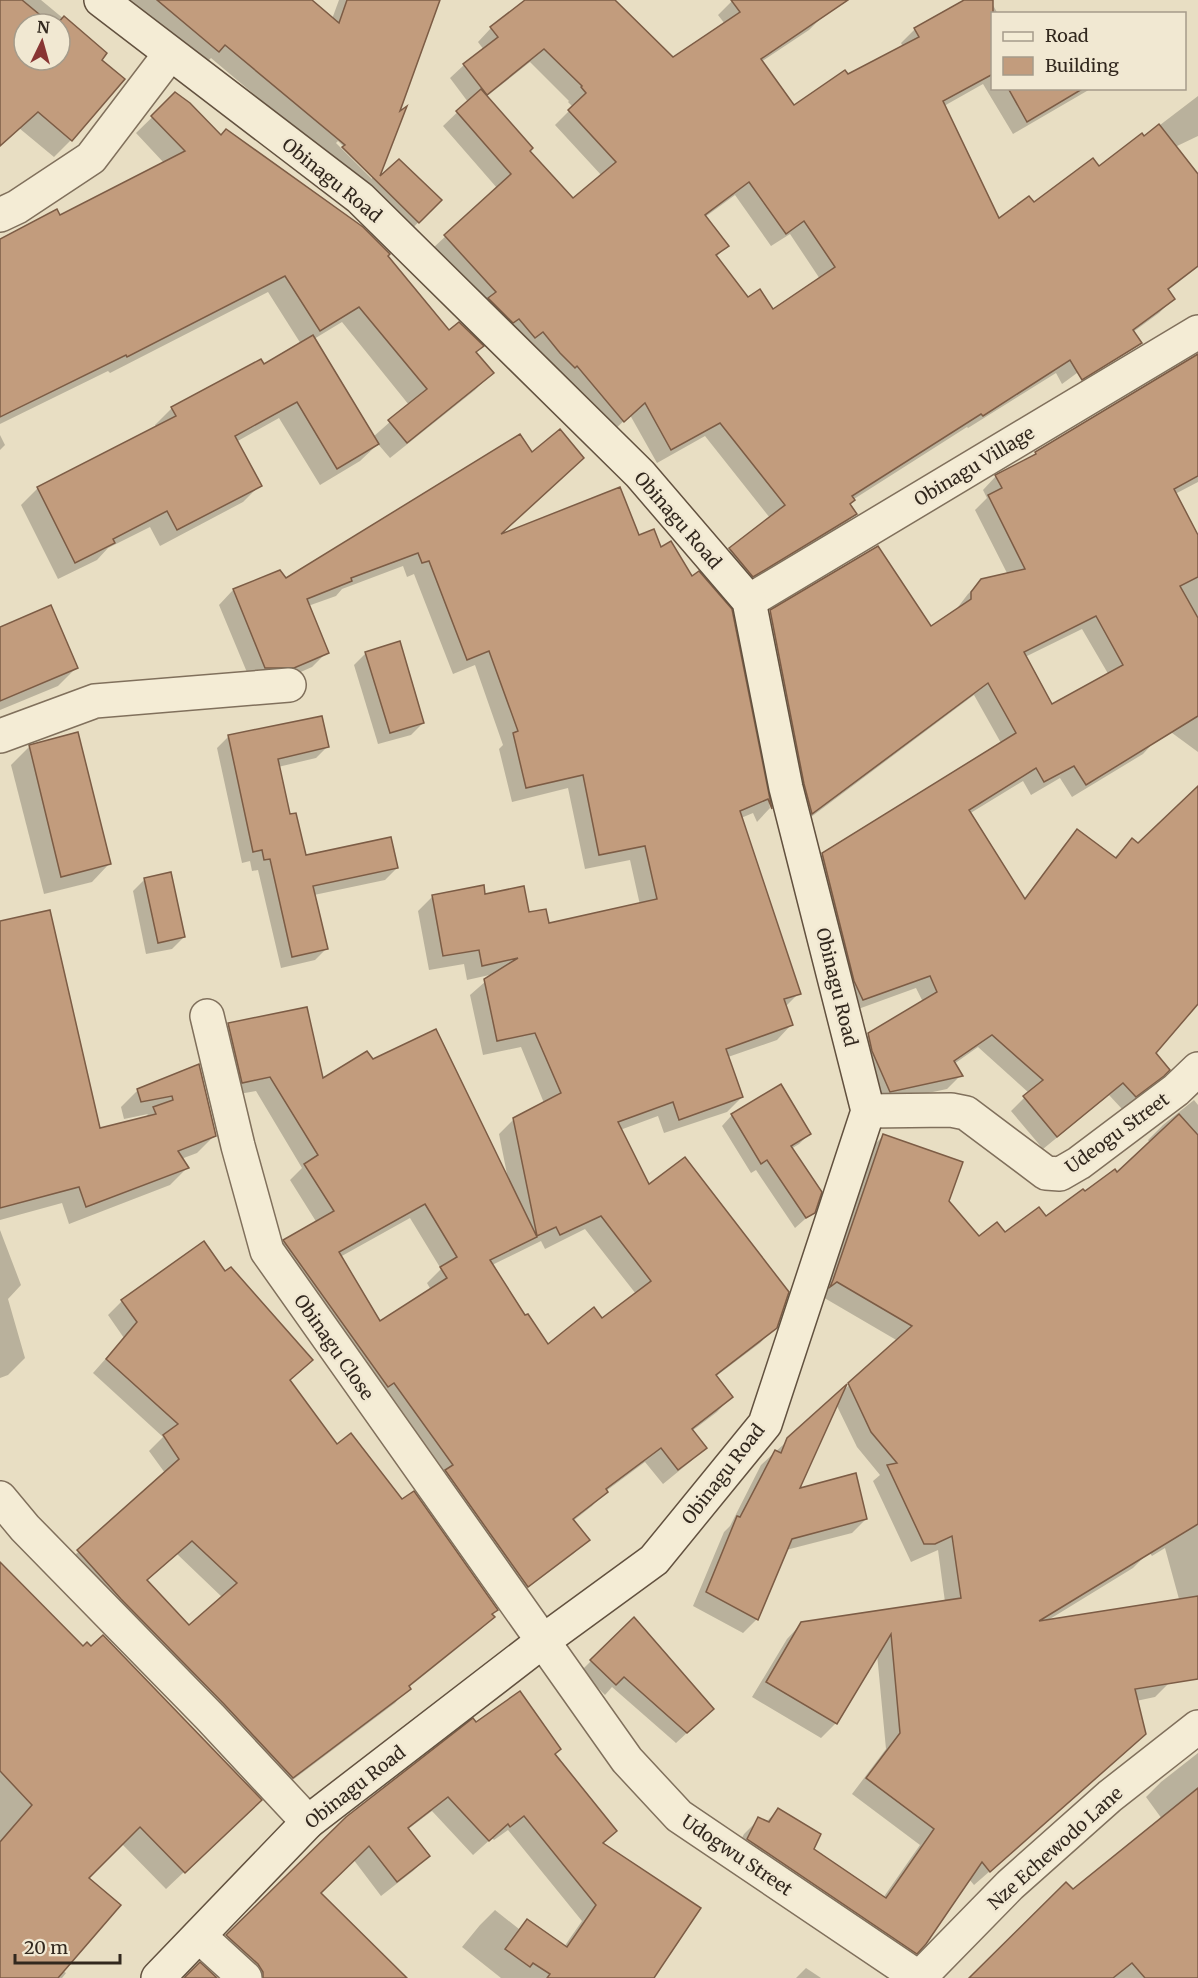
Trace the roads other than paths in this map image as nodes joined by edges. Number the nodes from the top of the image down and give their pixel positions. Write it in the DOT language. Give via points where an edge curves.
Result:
graph roads {
  1 [pos="101,0"];
  2 [pos="170,54"];
  3 [pos="0,215"];
  4 [pos="1198,332"];
  5 [pos="749,601"];
  6 [pos="289,685"];
  7 [pos="0,736"];
  8 [pos="207,1016"];
  9 [pos="1198,1069"];
  10 [pos="868,1111"];
  11 [pos="0,1498"];
  12 [pos="543,1641"];
  13 [pos="1198,1727"];
  14 [pos="308,1822"];
  15 [pos="199,1936"];
  16 [pos="158,1978"];
  17 [pos="245,1978"];
  18 [pos="919,1978"];
  1 -- 2 [label="street, Obinagu Road"];
  2 -- 3 [label="street" via="91,158"];
  2 -- 5 [label="street, Obinagu Road" via="360,198 640,474"];
  4 -- 5 [label="street, Obinagu Village"];
  5 -- 10 [label="street, Obinagu Road" via="786,788"];
  6 -- 7 [label="street" via="95,701"];
  8 -- 12 [label="street, Obinagu Close" via="267,1251"];
  9 -- 10 [label="street, Udeogu Street" via="1176,1090 1060,1174 1046,1173 966,1113"];
  10 -- 12 [label="street, Obinagu Road" via="765,1424 654,1560"];
  11 -- 14 [label="street"];
  12 -- 14 [label="street, Obinagu Road"];
  12 -- 18 [label="street, Udogwu Street" via="627,1761 679,1816"];
  13 -- 18 [label="street, Nze Echewodo Lane" via="1110,1796 1010,1885"];
  14 -- 15 [label="street, Obinagu Road"];
  15 -- 16 [label="street, Obinagu Road"];
  15 -- 17 [label="street"];
}
